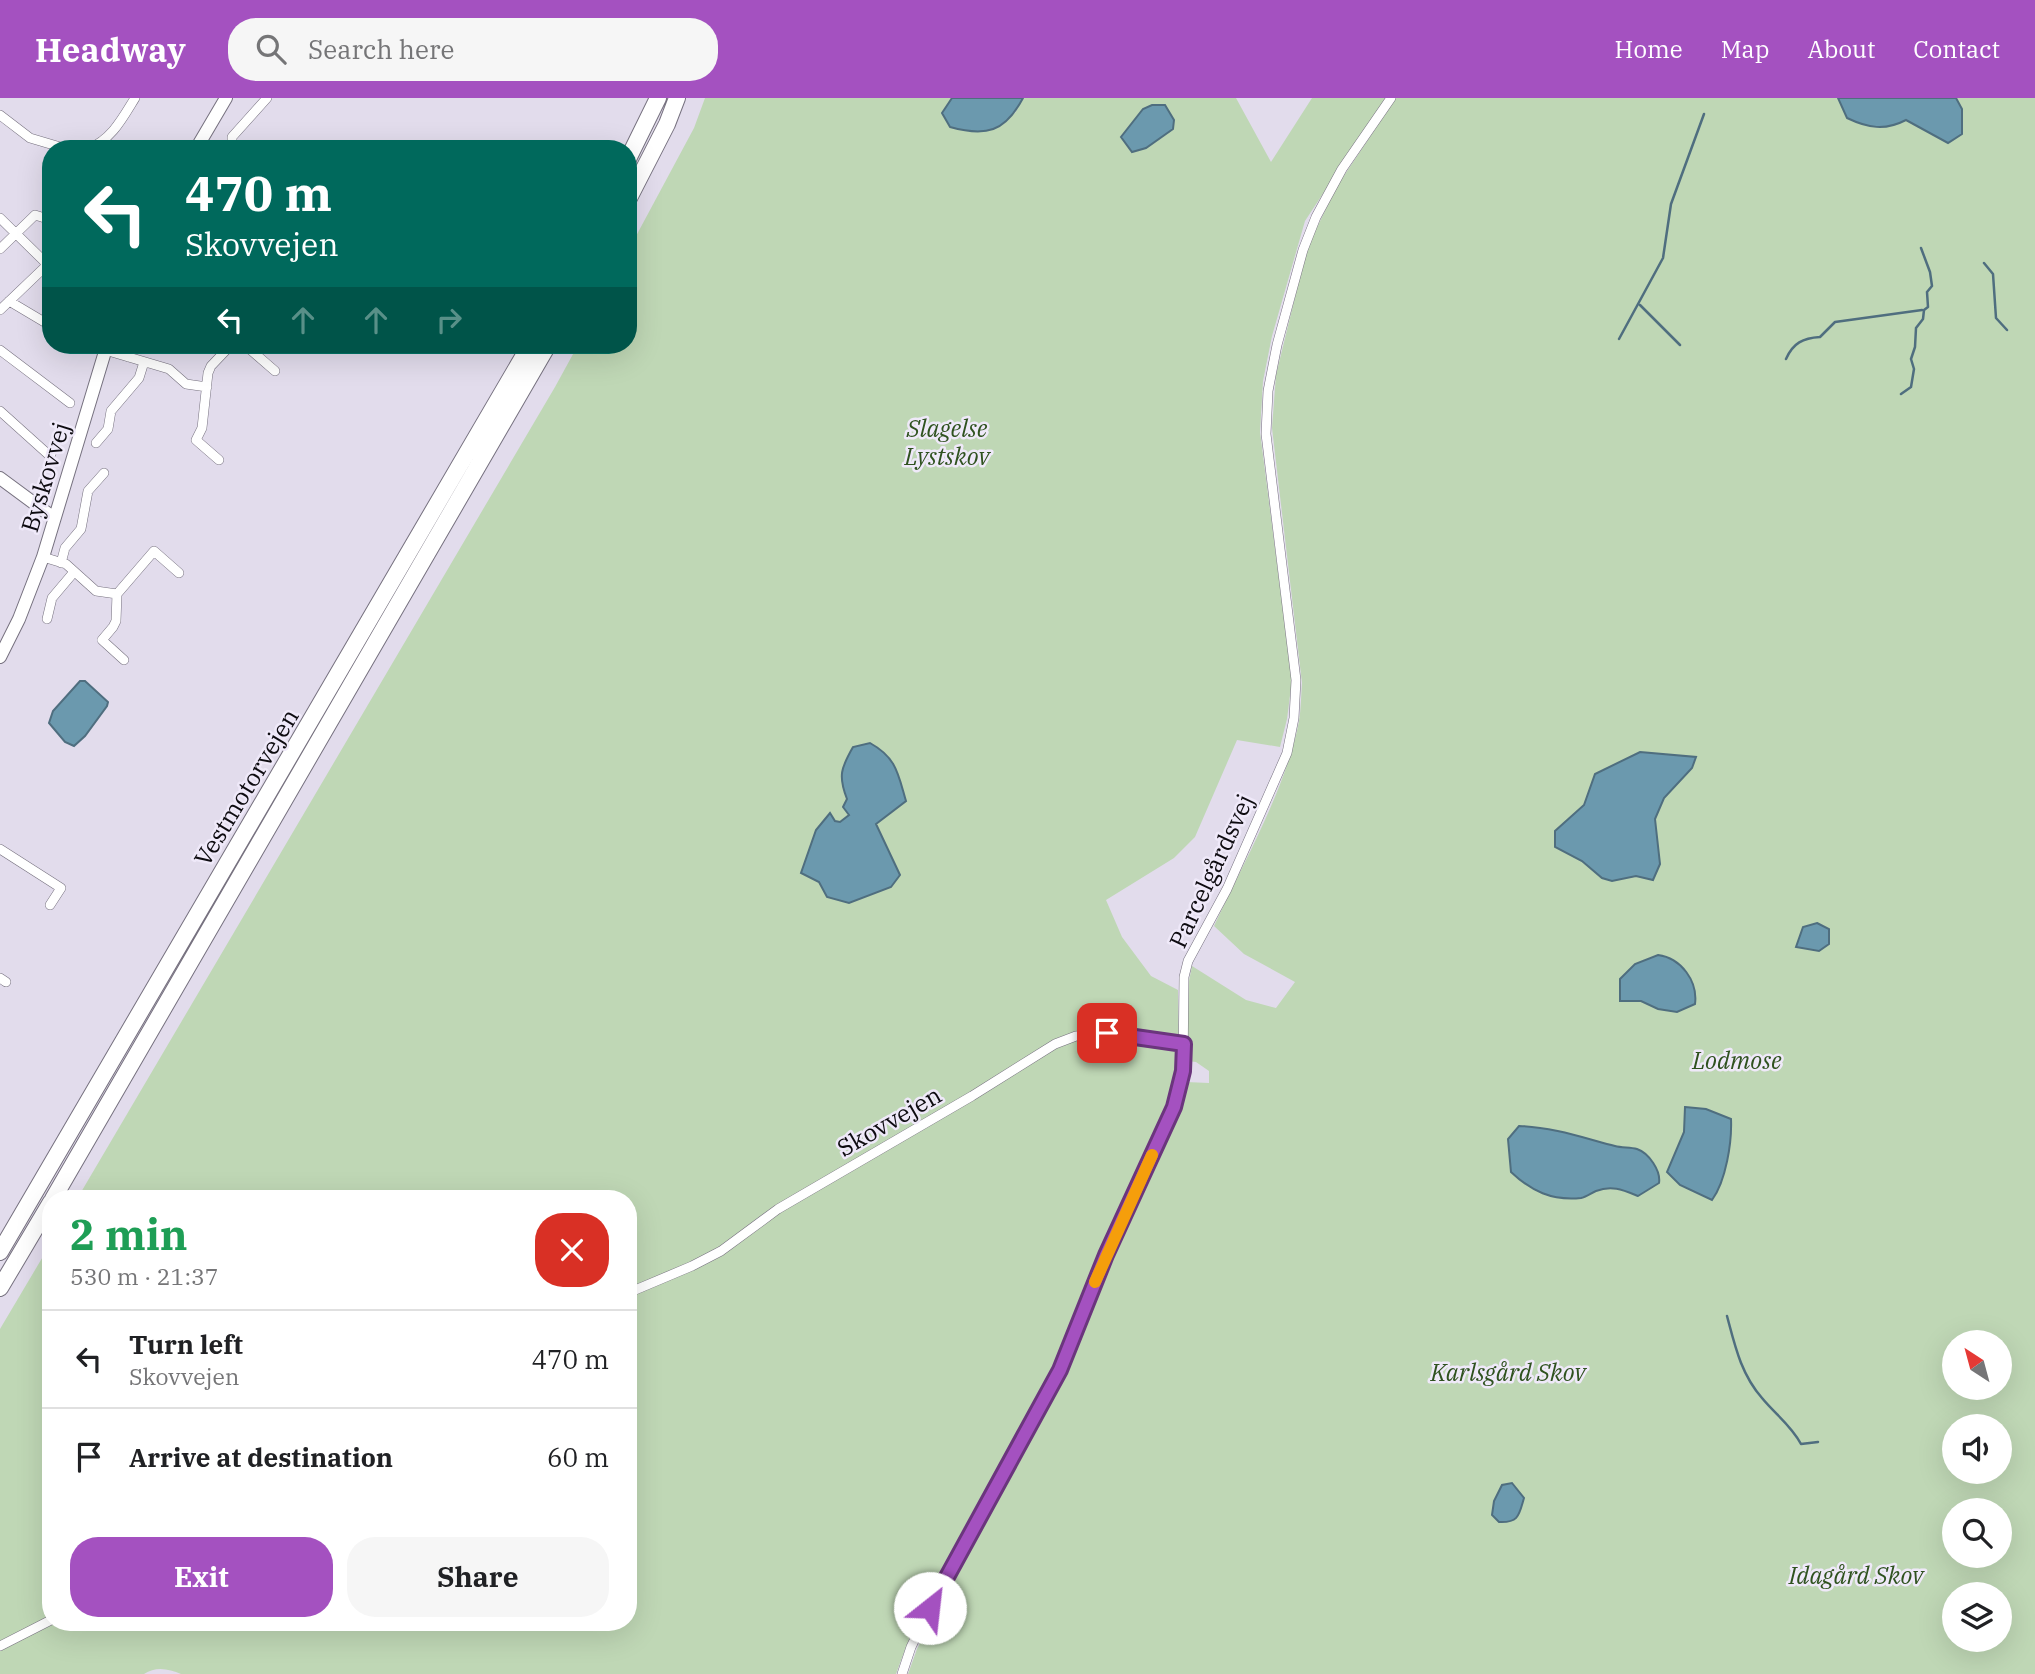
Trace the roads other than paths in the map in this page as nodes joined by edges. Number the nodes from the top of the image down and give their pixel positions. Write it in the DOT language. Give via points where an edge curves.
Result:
graph roads {
  1 [pos="135,98"];
  2 [pos="226,98"];
  3 [pos="267,98"];
  4 [pos="658,98"];
  5 [pos="677,98"];
  6 [pos="1391,98"];
  7 [pos="0,115"];
  8 [pos="105,140"];
  9 [pos="201,140"];
  10 [pos="232,140"];
  11 [pos="637,141"];
  12 [pos="42,142"];
  13 [pos="637,182"];
  14 [pos="42,217"];
  15 [pos="0,218"];
  16 [pos="16,234"];
  17 [pos="0,249"];
  18 [pos="42,261"];
  19 [pos="42,272"];
  20 [pos="9,301"];
  21 [pos="0,310"];
  22 [pos="42,321"];
  23 [pos="0,350"];
  24 [pos="104,354"];
  25 [pos="121,354"];
  26 [pos="129,354"];
  27 [pos="222,354"];
  28 [pos="255,354"];
  29 [pos="525,354"];
  30 [pos="543,354"];
  31 [pos="128,357"];
  32 [pos="144,362"];
  33 [pos="275,371"];
  34 [pos="207,387"];
  35 [pos="70,403"];
  36 [pos="0,411"];
  37 [pos="96,443"];
  38 [pos="55,446"];
  39 [pos="219,460"];
  40 [pos="104,473"];
  41 [pos="0,478"];
  42 [pos="54,518"];
  43 [pos="43,557"];
  44 [pos="61,563"];
  45 [pos="74,572"];
  46 [pos="179,573"];
  47 [pos="117,594"];
  48 [pos="47,619"];
  49 [pos="0,657"];
  50 [pos="124,660"];
  51 [pos="0,849"];
  52 [pos="50,905"];
  53 [pos="1184,1044"];
  54 [pos="58,1190"];
  55 [pos="42,1217"];
  56 [pos="0,1251"];
  57 [pos="0,1288"];
  58 [pos="637,1289"];
  59 [pos="42,1625"];
  60 [pos="0,1646"];
  61 [pos="902,1674"];
  1 -- 8 [label="street"];
  2 -- 9 [label="main road"];
  3 -- 10 [label="street"];
  4 -- 11 [label="highway"];
  5 -- 13 [label="highway"];
  6 -- 53 [label="street, Parcelgårdsvej" via="1342,169 1316,217 1277,345 1266,434 1296,680 1294,718 1287,753 1227,889 1188,961"];
  7 -- 12 [label="street"];
  14 -- 16 [label="street" via="35,215"];
  15 -- 16 [label="street"];
  16 -- 17 [label="street"];
  16 -- 18 [label="street"];
  19 -- 20 [label="street"];
  20 -- 21 [label="street"];
  20 -- 22 [label="street"];
  23 -- 35 [label="street"];
  24 -- 42 [label="main road, Byskovvej"];
  25 -- 31 [label="street"];
  26 -- 31 [label="street"];
  27 -- 34 [label="street" via="211,366"];
  28 -- 33 [label="street"];
  29 -- 56 [label="highway, Vestmotorvejen"];
  30 -- 54 [label="highway, Vestmotorvejen"];
  31 -- 32 [label="street"];
  32 -- 34 [label="street" via="169,369 186,384"];
  32 -- 37 [label="street" via="139,379 111,411 108,429"];
  34 -- 39 [label="street" via="196,440"];
  36 -- 38 [label="street" via="50,456"];
  40 -- 44 [label="street" via="88,491 81,530 65,548"];
  41 -- 42 [label="main road"];
  42 -- 43 [label="main road, Byskovvej"];
  43 -- 44 [label="street"];
  43 -- 49 [label="main road, Byskovvej"];
  44 -- 45 [label="street"];
  45 -- 47 [label="street" via="96,591"];
  45 -- 48 [label="street" via="52,598"];
  46 -- 47 [label="street" via="154,551"];
  47 -- 50 [label="street" via="116,621 102,640"];
  51 -- 52 [label="street" via="61,888"];
  53 -- 58 [label="street, Skovvejen" via="1107,1033 1055,1044 778,1209 721,1251"];
  53 -- 61 [label="street, Parcelgårdsvej" via="1174,1107 1106,1255 1060,1370 930,1608"];
  55 -- 57 [label="highway, Vestmotorvejen"];
  59 -- 60 [label="street"];
}
